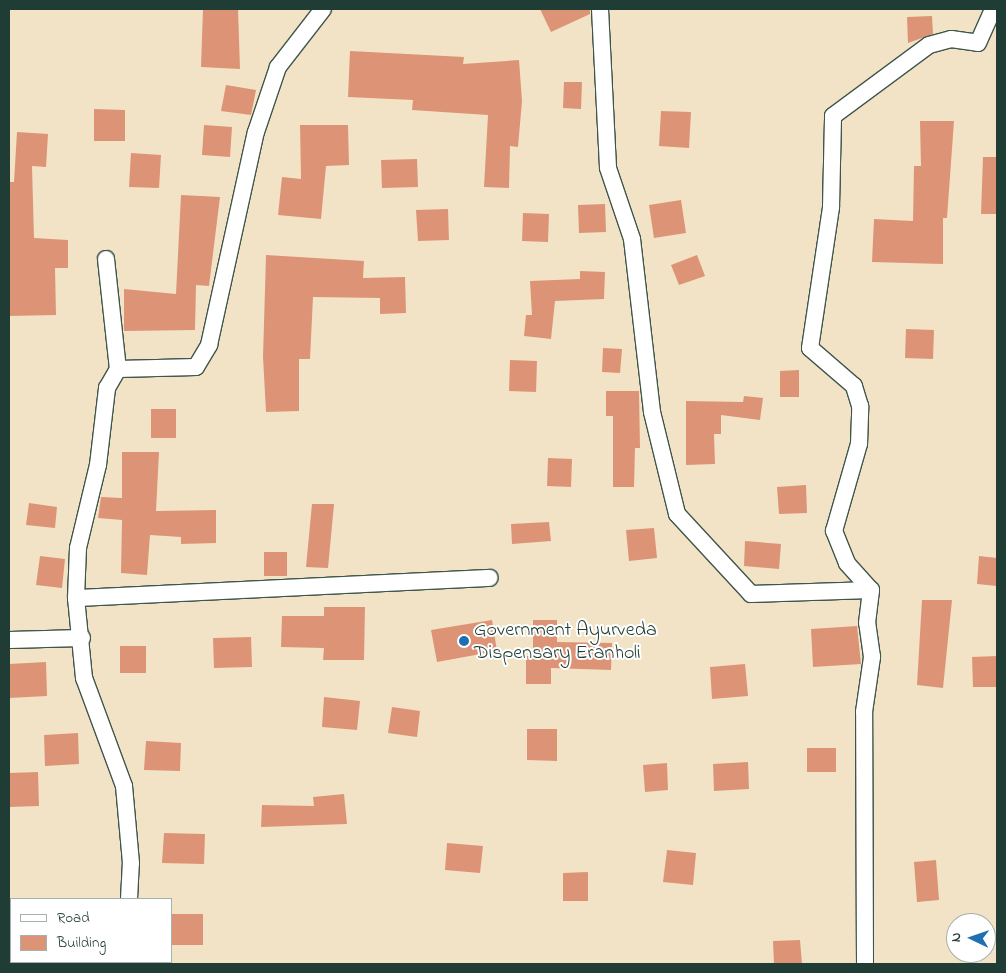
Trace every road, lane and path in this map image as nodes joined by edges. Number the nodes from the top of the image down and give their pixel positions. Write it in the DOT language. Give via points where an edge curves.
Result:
graph roads {
  1 [pos="323,9"];
  2 [pos="600,9"];
  3 [pos="993,9"];
  4 [pos="106,259"];
  5 [pos="118,369"];
  6 [pos="490,578"];
  7 [pos="871,590"];
  8 [pos="76,598"];
  9 [pos="82,638"];
  10 [pos="9,640"];
  11 [pos="129,898"];
  12 [pos="865,964"];
  1 -- 5 [label="street" via="278,67 259,123 216,298 210,345 196,367"];
  2 -- 7 [label="street" via="608,168 632,239 652,412 677,514 751,594"];
  3 -- 7 [label="street" via="978,43 951,39 928,45 833,116 831,207 810,348 854,386 860,406 859,444 834,531 847,562"];
  4 -- 5 [label="street"];
  5 -- 8 [label="street" via="108,388 100,428 98,465 78,548"];
  6 -- 8 [label="street"];
  7 -- 12 [label="street" via="867,624 872,657 863,759"];
  8 -- 9 [label="street"];
  9 -- 10 [label="street"];
  9 -- 11 [label="street" via="84,678 124,786 131,863"];
}
